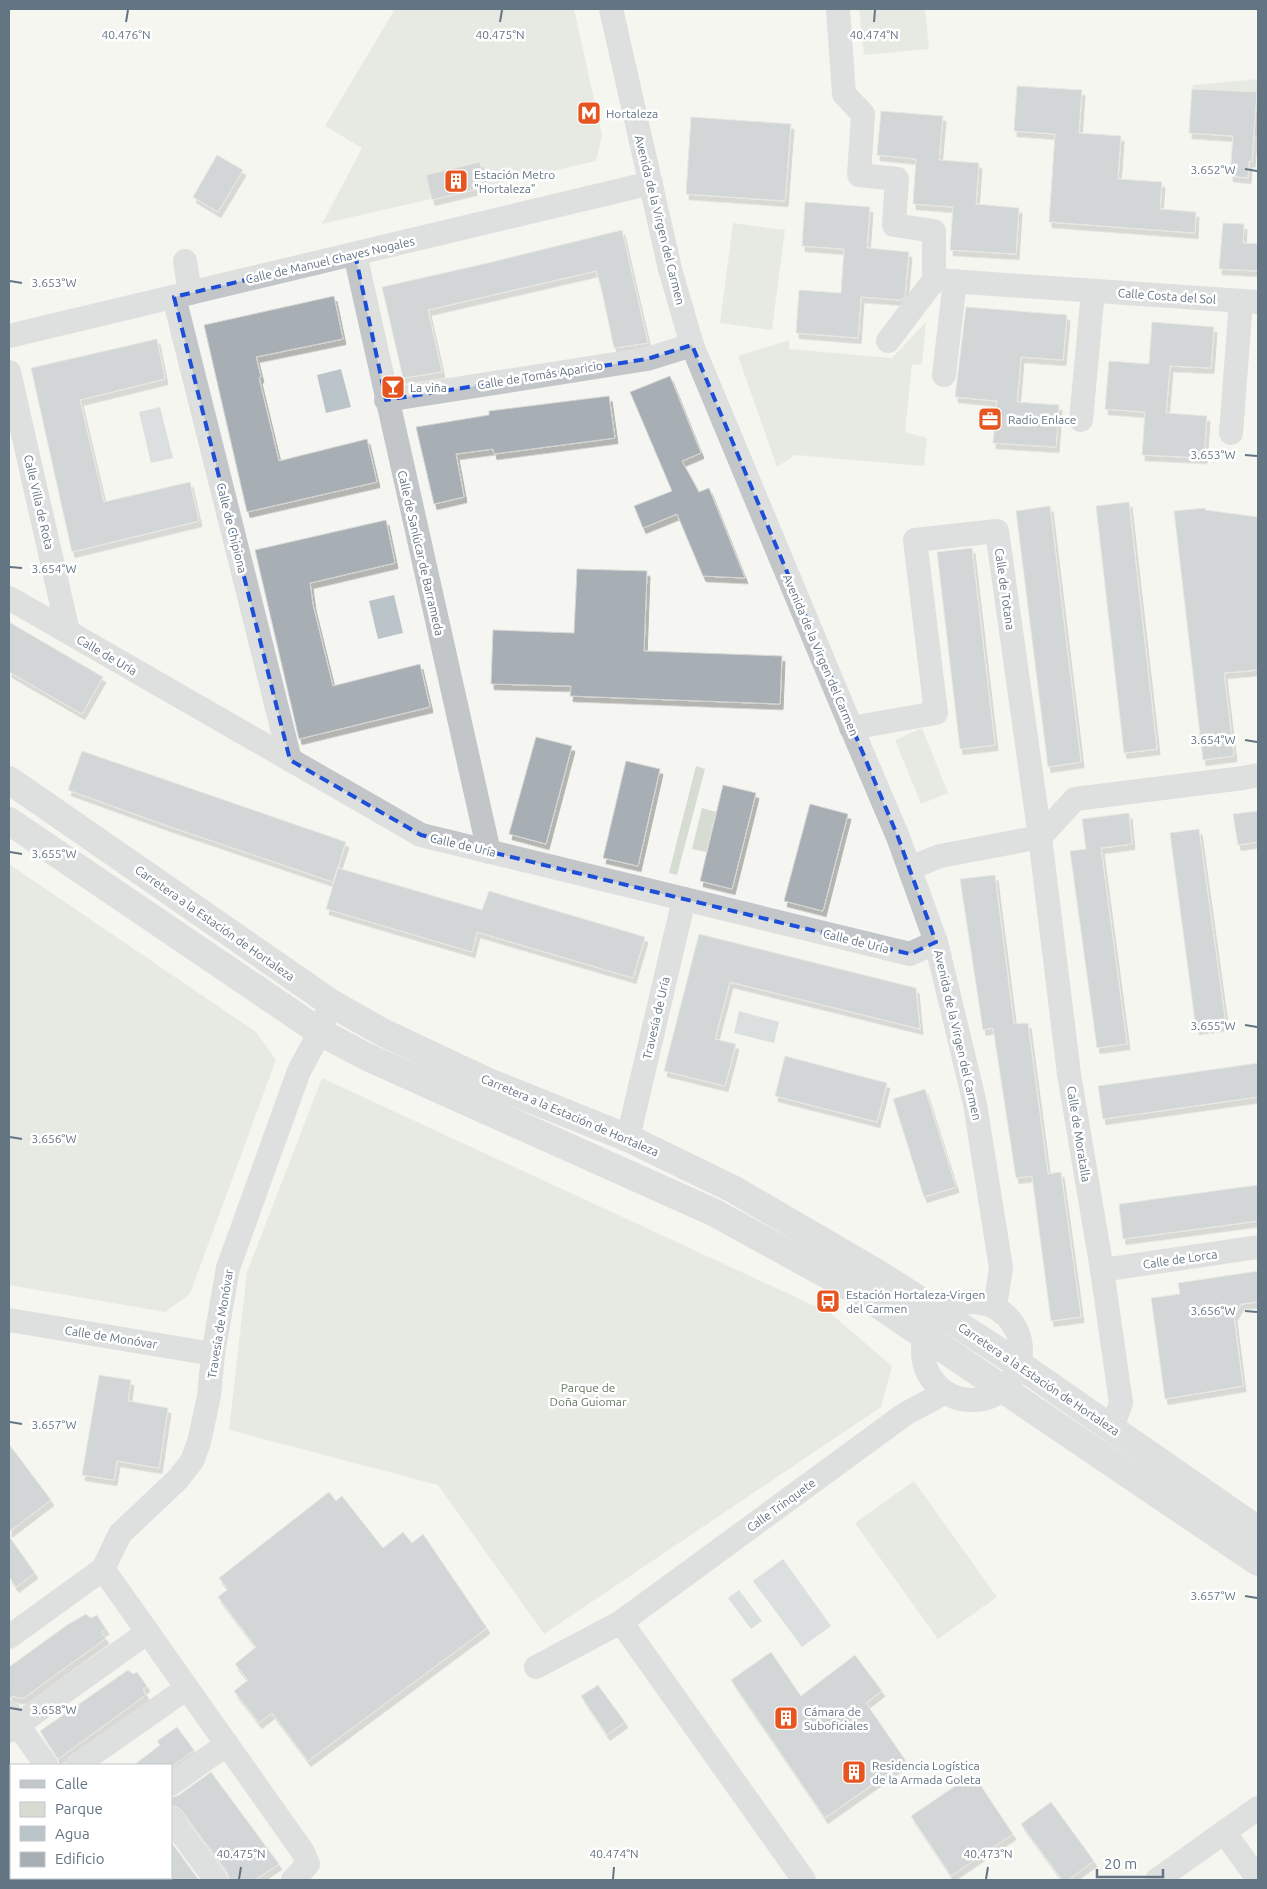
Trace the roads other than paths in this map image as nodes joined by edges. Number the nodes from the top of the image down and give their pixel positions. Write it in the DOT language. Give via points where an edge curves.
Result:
graph roads {
  1 [pos="611,9"];
  2 [pos="838,9"];
  3 [pos="651,183"];
  4 [pos="354,254"];
  5 [pos="185,261"];
  6 [pos="944,280"];
  7 [pos="1093,291"];
  8 [pos="182,295"];
  9 [pos="1250,301"];
  10 [pos="9,336"];
  11 [pos="888,341"];
  12 [pos="692,345"];
  13 [pos="9,372"];
  14 [pos="944,375"];
  15 [pos="386,400"];
  16 [pos="1081,420"];
  17 [pos="1231,432"];
  18 [pos="9,598"];
  19 [pos="68,632"];
  20 [pos="851,728"];
  21 [pos="290,760"];
  22 [pos="1258,775"];
  23 [pos="9,780"];
  24 [pos="9,822"];
  25 [pos="1040,837"];
  26 [pos="490,852"];
  27 [pos="910,868"];
  28 [pos="684,899"];
  29 [pos="936,942"];
  30 [pos="331,1003"];
  31 [pos="320,1032"];
  32 [pos="628,1138"];
  33 [pos="1258,1247"];
  34 [pos="1102,1270"];
  35 [pos="995,1307"];
  36 [pos="940,1313"];
  37 [pos="9,1320"];
  38 [pos="924,1337"];
  39 [pos="213,1354"];
  40 [pos="1020,1365"];
  41 [pos="1004,1389"];
  42 [pos="944,1392"];
  43 [pos="1112,1428"];
  44 [pos="1258,1530"];
  45 [pos="1258,1562"];
  46 [pos="103,1569"];
  47 [pos="621,1622"];
  48 [pos="148,1632"];
  49 [pos="9,1637"];
  50 [pos="536,1667"];
  51 [pos="187,1688"];
  52 [pos="12,1722"];
  53 [pos="227,1744"];
  54 [pos="45,1764"];
  55 [pos="78,1764"];
  56 [pos="172,1783"];
  57 [pos="1258,1808"];
  58 [pos="172,1820"];
  59 [pos="1224,1832"];
  60 [pos="1258,1879"];
  61 [pos="216,1880"];
  62 [pos="293,1880"];
  63 [pos="804,1880"];
  64 [pos="1157,1880"];
  1 -- 3 [label="street, Avenida de la Virgen del Carmen"];
  2 -- 6 [label="street" via="844,94 863,114 859,175 897,179 894,225 934,231"];
  3 -- 4 [label="street, Calle de Manuel Chaves Nogales"];
  3 -- 12 [label="street, Avenida de la Virgen del Carmen" via="670,270"];
  4 -- 8 [label="street, Calle de Manuel Chaves Nogales"];
  4 -- 15 [label="street, Calle de Sanlúcar de Barrameda"];
  5 -- 8 [label="street, Calle de Chipiona"];
  6 -- 7 [label="street, Calle Costa del Sol"];
  6 -- 11 [label="street"];
  6 -- 14 [label="street"];
  7 -- 9 [label="street, Calle Costa del Sol"];
  7 -- 16 [label="street"];
  8 -- 10 [label="street, Calle de Manuel Chaves Nogales"];
  8 -- 21 [label="street, Calle de Chipiona"];
  9 -- 17 [label="street, Calle Costa del Sol"];
  12 -- 15 [label="street, Calle de Tomás Aparicio" via="647,359"];
  12 -- 20 [label="street, Avenida de la Virgen del Carmen"];
  13 -- 19 [label="street, Calle Villa de Rota"];
  15 -- 26 [label="street, Calle de Sanlúcar de Barrameda"];
  18 -- 19 [label="street, Calle de Uría"];
  19 -- 21 [label="street, Calle de Uría"];
  20 -- 25 [label="street, Calle de Totana" via="936,713 916,540 997,531"];
  20 -- 27 [label="street, Avenida de la Virgen del Carmen"];
  21 -- 26 [label="street, Calle de Uría" via="421,835"];
  22 -- 25 [label="street" via="1075,799"];
  23 -- 30 [label="street, Carretera a la Estación de Hortaleza"];
  24 -- 31 [label="street"];
  25 -- 27 [label="street" via="940,856"];
  25 -- 34 [label="street, Calle de Moratalla" via="1069,1074"];
  26 -- 28 [label="street, Calle de Uría"];
  27 -- 29 [label="street, Avenida de la Virgen del Carmen"];
  28 -- 29 [label="street, Calle de Uría" via="910,954"];
  28 -- 32 [label="street, Travesía de Uría"];
  29 -- 35 [label="street, Avenida de la Virgen del Carmen" via="975,1104 1001,1268"];
  30 -- 31 [label="street, Travesía de Monóvar"];
  30 -- 32 [label="street, Carretera a la Estación de Hortaleza" via="376,1030 486,1081"];
  31 -- 38 [label="street" via="374,1060 716,1214 864,1295"];
  31 -- 39 [label="street, Travesía de Monóvar" via="299,1071 228,1268"];
  32 -- 36 [label="street, Carretera a la Estación de Hortaleza" via="734,1189"];
  33 -- 34 [label="street, Calle de Lorca"];
  34 -- 43 [label="street, Calle de Moratalla" via="1122,1403"];
  35 -- 36 [label="street" via="967,1301"];
  35 -- 40 [label="street" via="1009,1318 1018,1332"];
  36 -- 38 [label="street"];
  36 -- 40 [label="street, Carretera a la Estación de Hortaleza"];
  37 -- 39 [label="street, Calle de Monóvar"];
  38 -- 41 [label="street"];
  38 -- 42 [label="street" via="925,1368 932,1382"];
  39 -- 46 [label="street, Travesía de Monóvar" via="200,1442 192,1461 178,1479 120,1534"];
  40 -- 41 [label="street"];
  40 -- 43 [label="street, Carretera a la Estación de Hortaleza"];
  41 -- 42 [label="street" via="975,1401 959,1399"];
  41 -- 45 [label="street"];
  42 -- 47 [label="street, Calle Trinquete" via="905,1414"];
  43 -- 44 [label="street, Carretera a la Estación de Hortaleza"];
  46 -- 48 [label="street"];
  46 -- 49 [label="street"];
  47 -- 50 [label="street, Calle Trinquete"];
  47 -- 63 [label="street"];
  48 -- 51 [label="street"];
  48 -- 52 [label="street"];
  51 -- 53 [label="street"];
  51 -- 55 [label="street"];
  52 -- 54 [label="street"];
  53 -- 56 [label="street"];
  53 -- 62 [label="street" via="303,1852 308,1864"];
  57 -- 59 [label="street"];
  58 -- 61 [label="street"];
  59 -- 60 [label="street"];
  59 -- 64 [label="street"];
}
